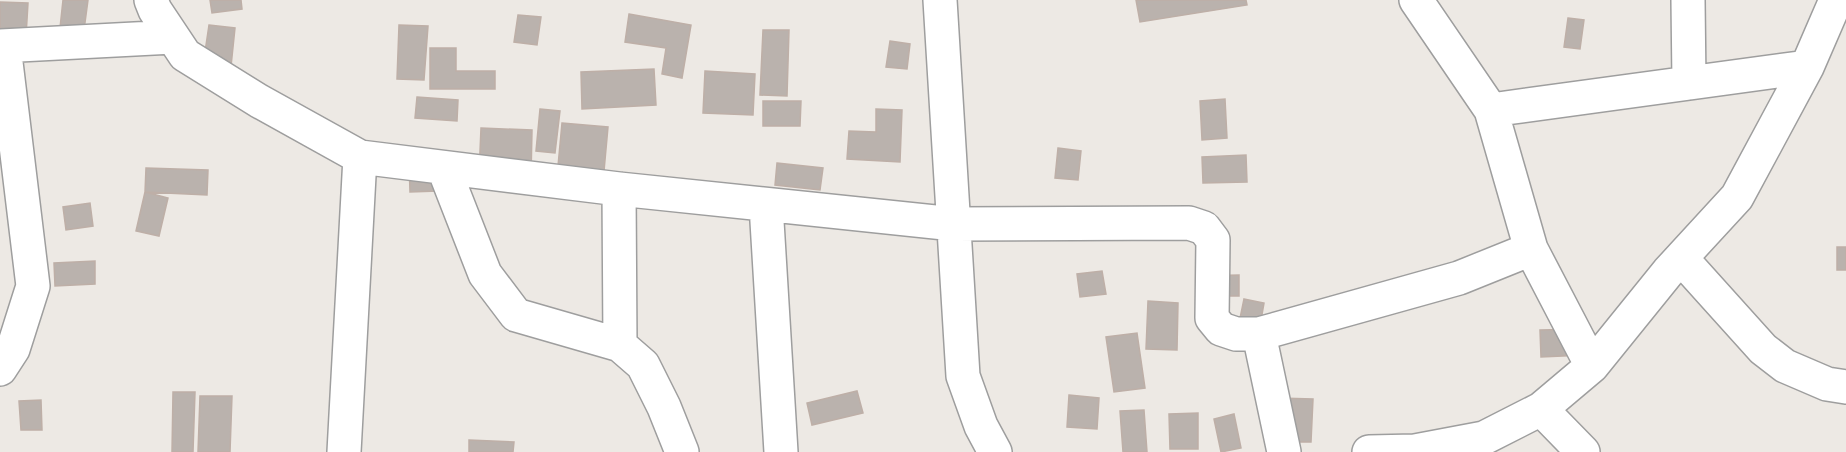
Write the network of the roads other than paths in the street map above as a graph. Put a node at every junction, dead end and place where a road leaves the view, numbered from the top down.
1 (151, 0) edge
2 (940, 0) edge
3 (1416, 0) edge
4 (1689, 0) edge
5 (1836, 0) edge
6 (173, 37) junction
7 (2, 46) edge
8 (1807, 67) junction
9 (1689, 83) junction
10 (1491, 110) junction
11 (360, 157) junction
12 (444, 169) junction
13 (620, 189) junction
14 (766, 205) junction
15 (954, 224) junction
16 (1531, 249) junction
17 (1681, 258) junction
18 (1259, 334) junction
19 (620, 345) junction
20 (1592, 366) junction
21 (0, 369) edge
22 (1846, 387) edge
23 (1541, 409) junction
24 (344, 452) edge
25 (682, 452) edge
26 (781, 452) edge
27 (995, 452) edge
28 (1284, 452) edge
29 (1369, 452) edge
30 (1584, 452) edge

1 - 6 street
2 - 15 street
3 - 10 street
4 - 9 street
5 - 8 street
6 - 7 street
6 - 11 street
7 - 21 street
8 - 9 street
8 - 17 street
9 - 10 street
10 - 16 street
11 - 12 street
11 - 24 street
12 - 13 street
12 - 19 street
13 - 14 street
13 - 19 street
14 - 15 street
14 - 26 street
15 - 18 street
15 - 27 street
16 - 18 street
16 - 20 street
17 - 20 street
17 - 22 street
18 - 28 street
19 - 25 street
20 - 23 street
23 - 29 street
23 - 30 street

